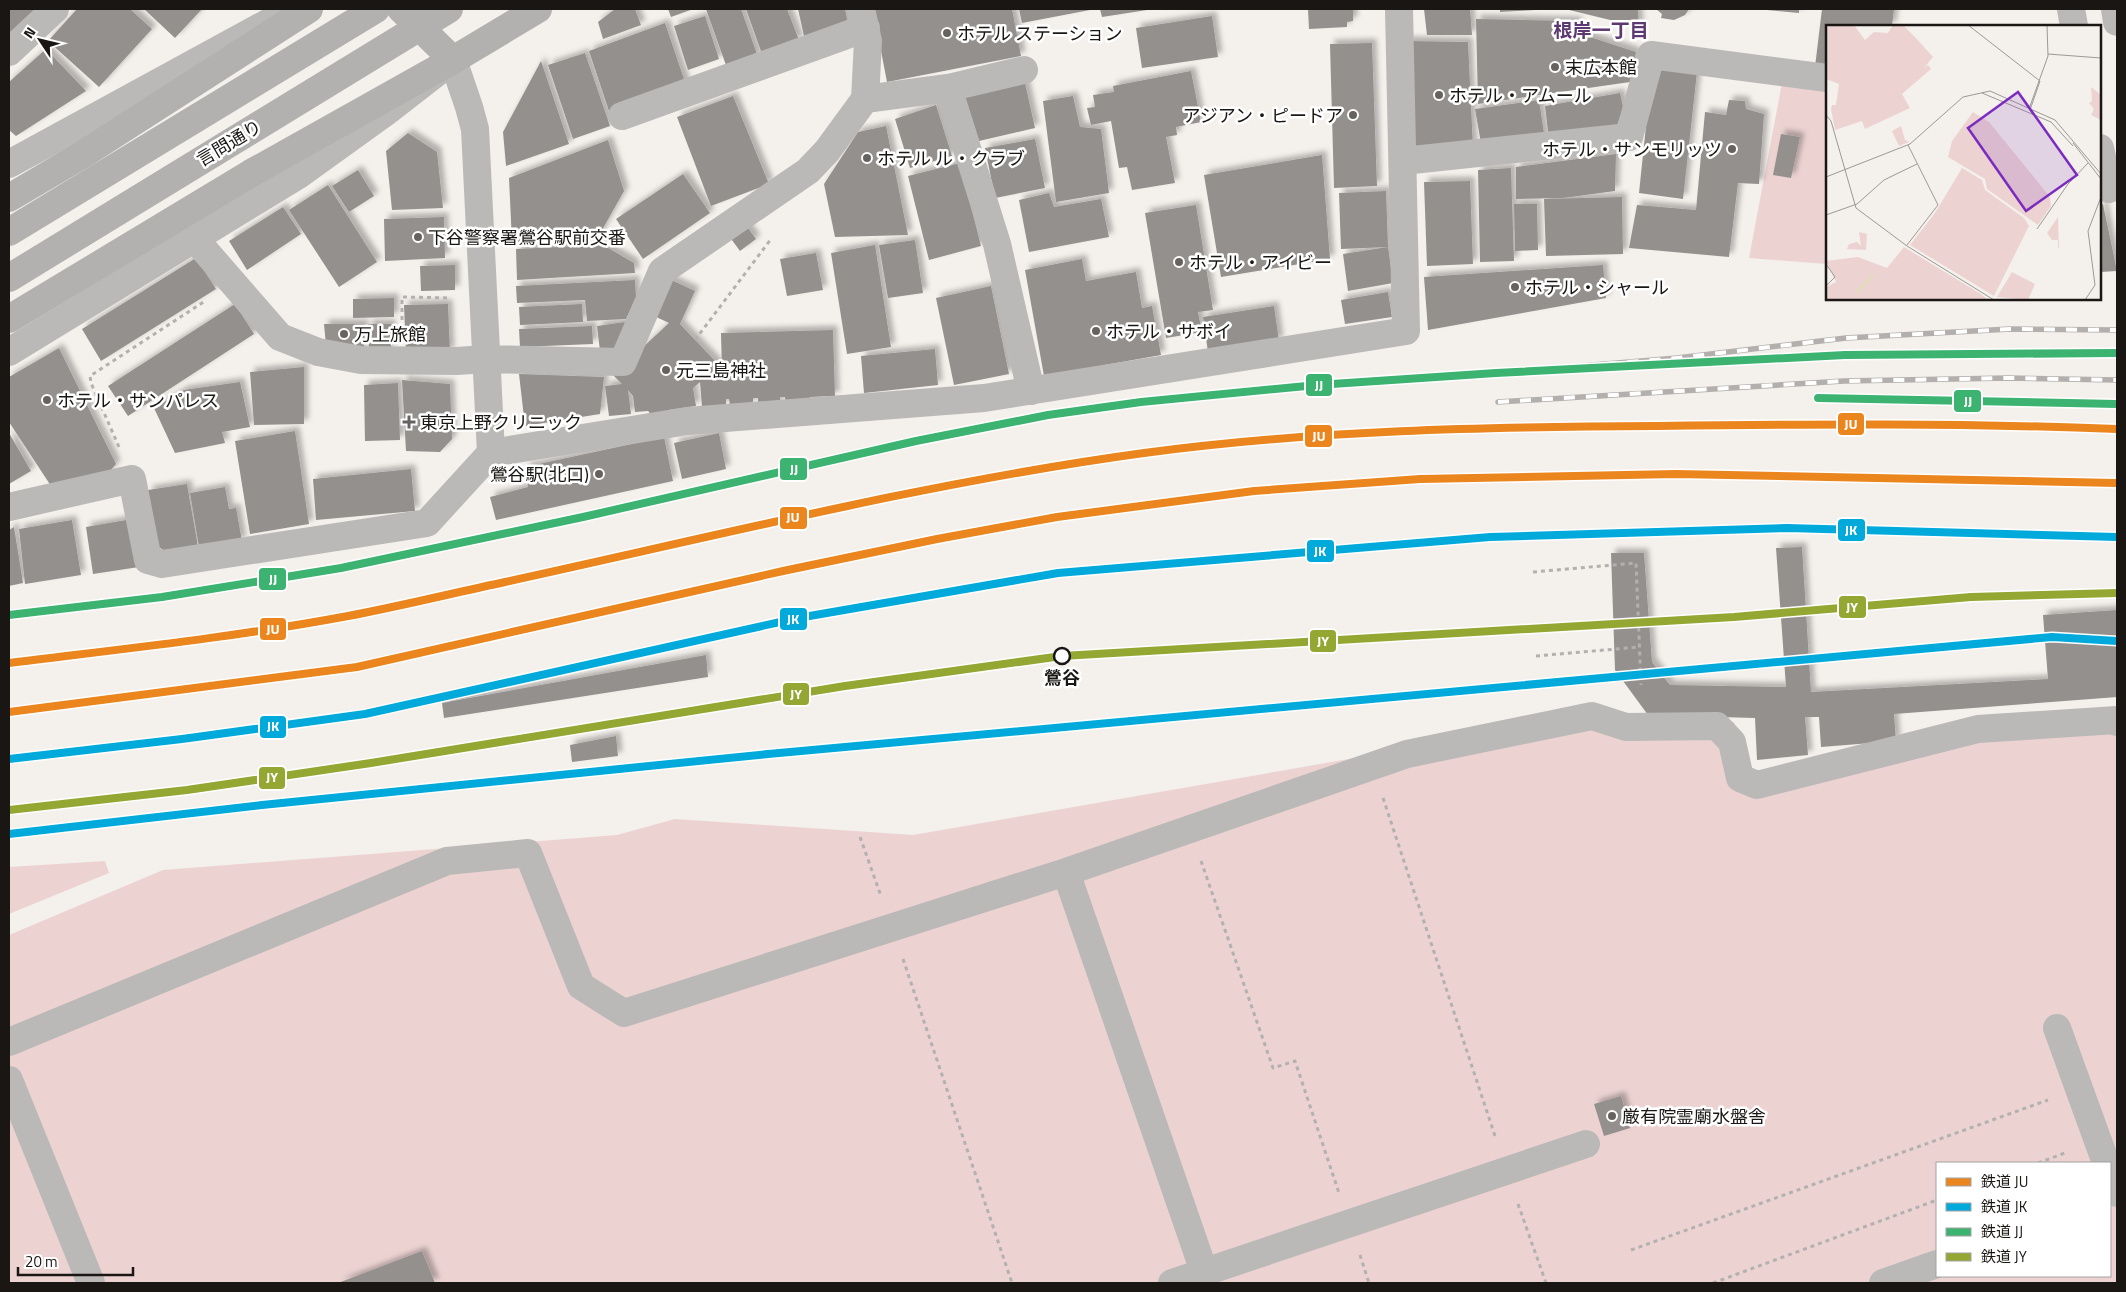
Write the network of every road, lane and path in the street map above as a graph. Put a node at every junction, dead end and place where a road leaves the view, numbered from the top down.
1 (55, 9) edge
2 (293, 9) edge
3 (309, 9) edge
4 (376, 9) edge
5 (401, 9) edge
6 (434, 9) edge
7 (449, 9) edge
8 (538, 9) edge
9 (1398, 9) edge
10 (2071, 9) edge
11 (2115, 9) edge
12 (863, 18) edge
13 (2117, 22) edge
14 (2074, 25) edge
15 (9, 52) edge
16 (453, 60) junction
17 (1024, 70) dead end
18 (1826, 78) edge
19 (948, 88) junction
20 (865, 98) junction
21 (622, 116) dead end
22 (2101, 153) edge
23 (12, 156) edge
24 (1403, 161) junction
25 (2109, 190) edge
26 (9, 198) edge
27 (9, 232) edge
28 (776, 234) dead end
29 (194, 238) junction
30 (9, 278) edge
31 (233, 283) junction
32 (483, 298) junction
33 (9, 319) edge
34 (695, 340) dead end
35 (9, 352) edge
36 (486, 359) junction
37 (403, 361) junction
38 (1032, 391) junction
39 (490, 452) junction
40 (132, 479) junction
41 (9, 507) edge
42 (1533, 572) dead end
43 (1639, 647) junction
44 (1536, 656) dead end
45 (1640, 685) dead end
46 (2117, 722) edge
47 (1372, 766) junction
48 (1190, 829) junction
49 (860, 837) dead end
50 (1066, 872) junction
51 (893, 928) junction
52 (2057, 1028) dead end
53 (9, 1042) edge
54 (9, 1080) edge
55 (2080, 1089) junction
56 (1586, 1144) dead end
57 (2106, 1162) edge
58 (1506, 1170) junction
59 (2111, 1175) edge
60 (2117, 1193) edge
61 (1936, 1200) edge
62 (1349, 1223) junction
63 (1632, 1250) dead end
64 (1936, 1264) edge
65 (1206, 1278) edge
66 (91, 1283) edge
67 (1012, 1283) edge
68 (1172, 1283) edge
69 (1369, 1283) edge
70 (1546, 1283) edge
71 (1713, 1283) edge
72 (1884, 1283) edge

1 - 15 street
2 - 23 street
3 - 26 main road
4 - 27 main road, bridge
5 - 16 main road
6 - 16 main road
7 - 30 main road, 言問通り, bridge
8 - 16 main road
9 - 24 street
10 - 14 street
11 - 13 street
12 - 20 street
12 - 21 street
16 - 29 street
16 - 32 street
16 - 33 main road, bridge
17 - 19 street
18 - 24 street
19 - 20 street
19 - 38 street
20 - 36 street
22 - 25 street
24 - 38 street
28 - 34 path
29 - 31 street
29 - 35 street
31 - 37 street
31 - 40 path
32 - 36 street
32 - 37 path
36 - 37 street
36 - 39 street
38 - 39 street
39 - 40 street
40 - 41 street
42 - 43 path
43 - 44 path
43 - 45 path
46 - 47 street
47 - 48 street
47 - 58 path
48 - 50 street
48 - 62 path
49 - 51 path
50 - 51 street
50 - 65 street
51 - 53 street
51 - 67 path
52 - 55 street
54 - 66 street
55 - 57 street
55 - 63 path
56 - 58 street
58 - 62 street
58 - 70 path
59 - 60 street
61 - 71 path
62 - 65 street
62 - 69 path
64 - 72 street
65 - 68 street

